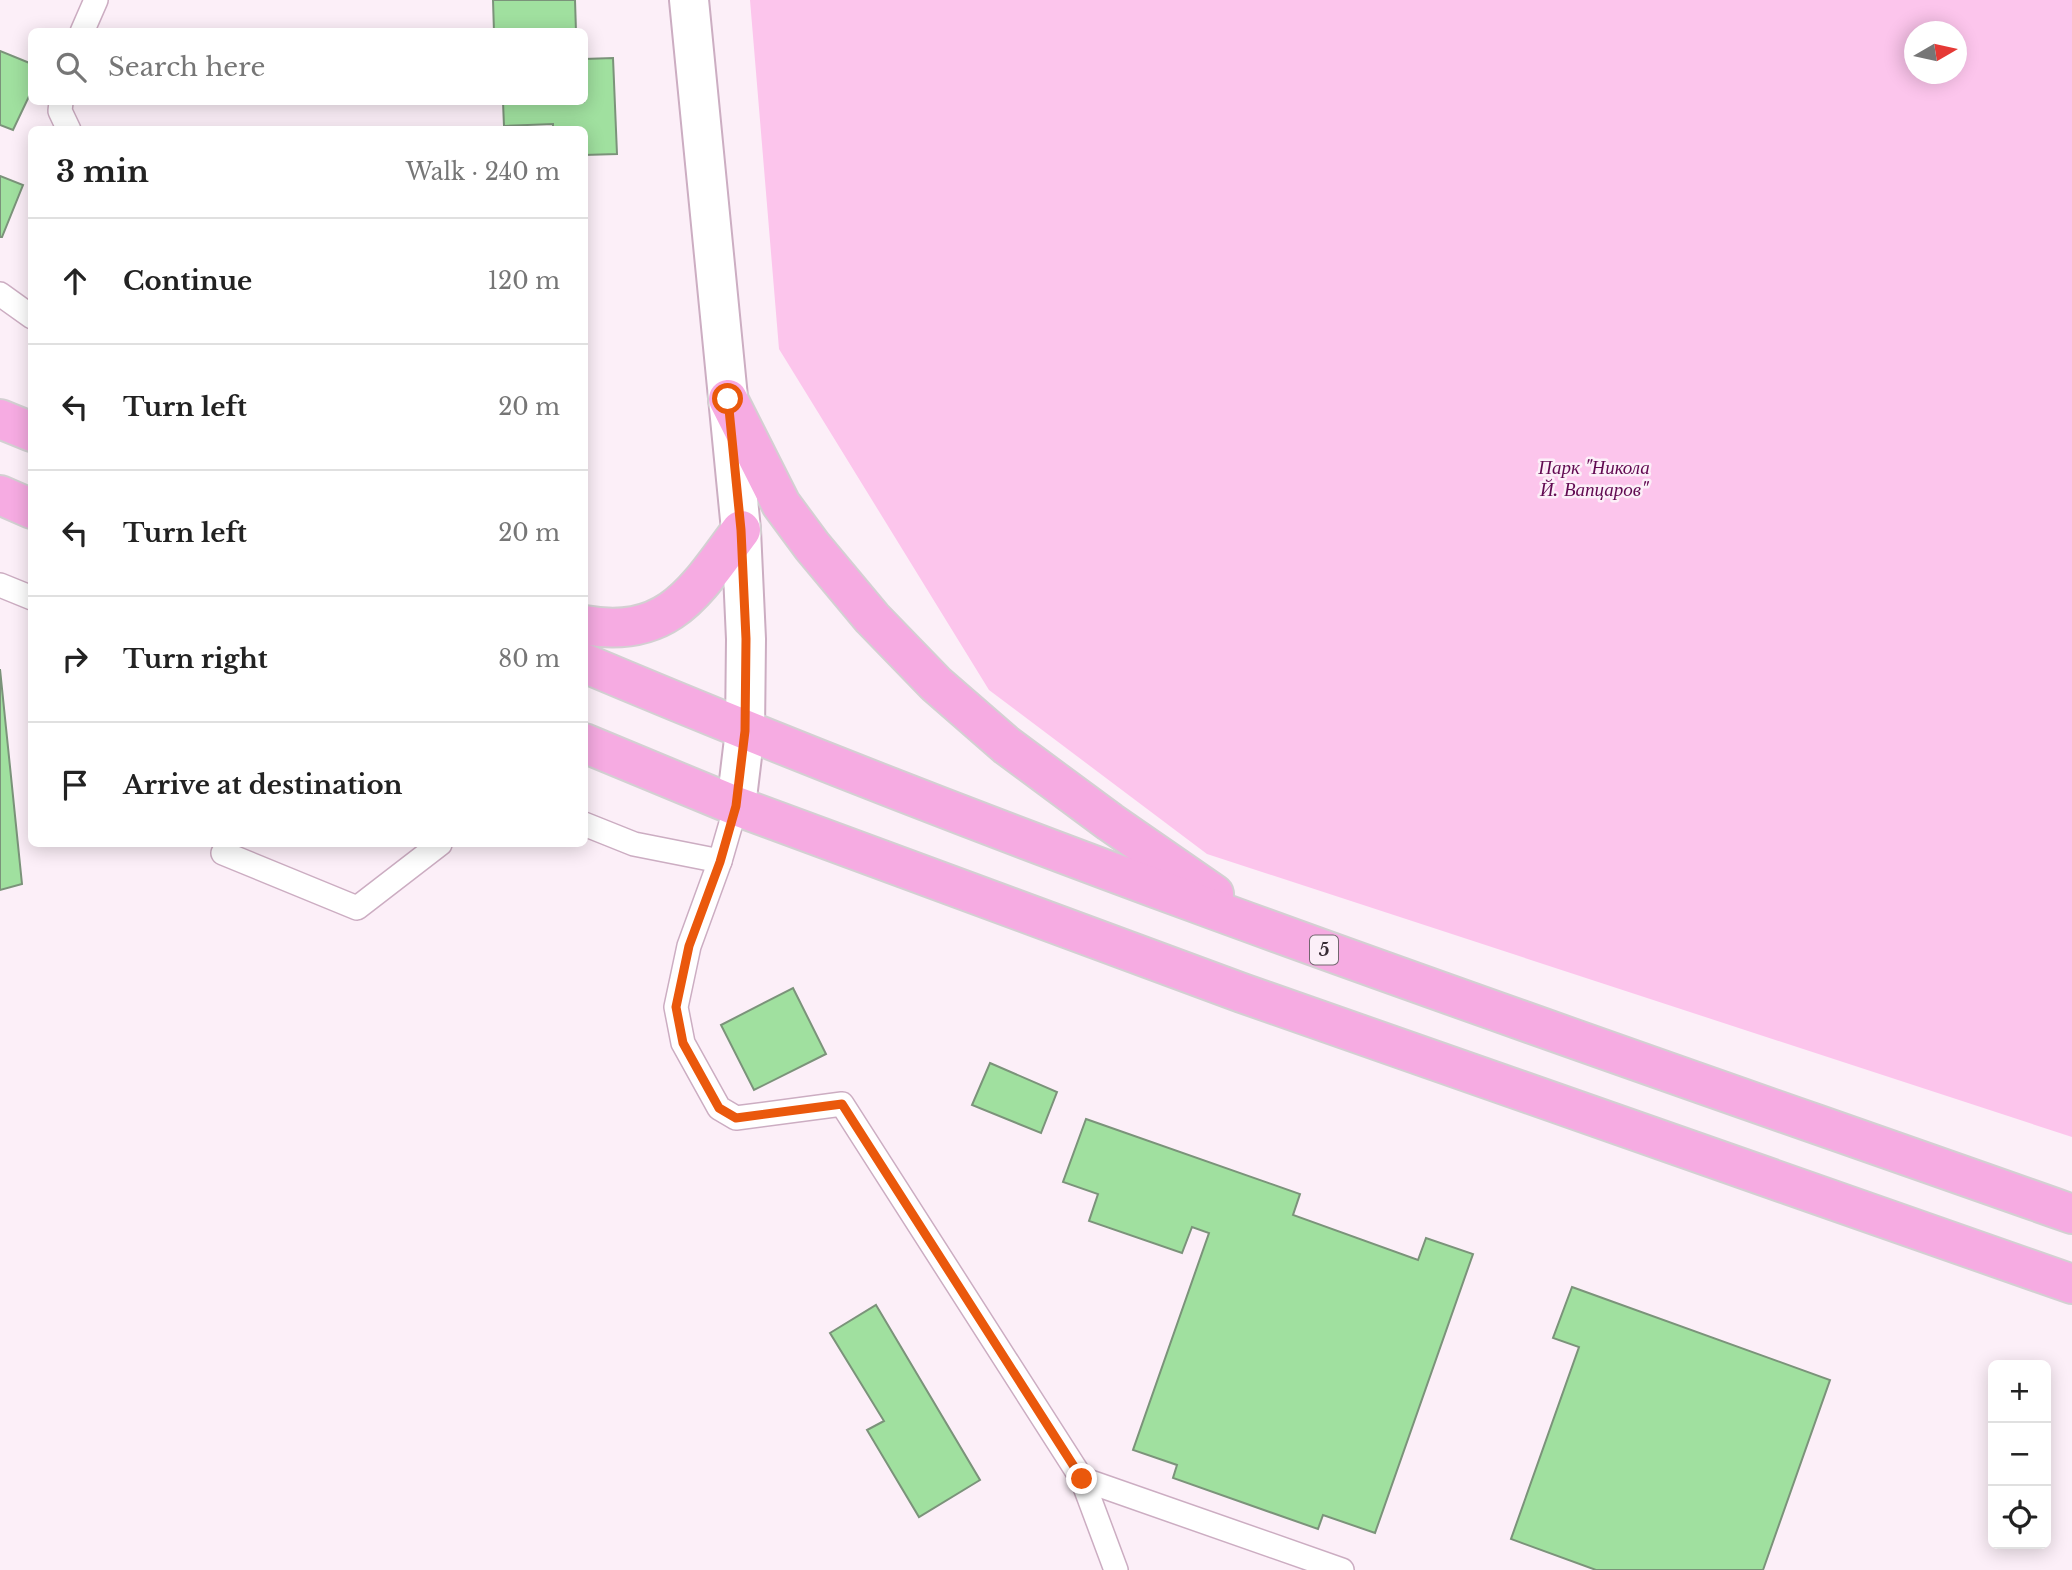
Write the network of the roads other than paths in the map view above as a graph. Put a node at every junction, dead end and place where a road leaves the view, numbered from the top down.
1 (96, 0) edge
2 (689, 0) edge
3 (84, 28) edge
4 (61, 105) edge
5 (67, 126) edge
6 (0, 294) edge
7 (28, 314) edge
8 (728, 399) junction
9 (0, 419) edge
10 (28, 430) edge
11 (0, 495) edge
12 (28, 507) edge
13 (741, 530) junction
14 (0, 584) edge
15 (28, 596) edge
16 (588, 625) edge
17 (588, 665) edge
18 (745, 731) junction
19 (588, 745) edge
20 (736, 806) junction
21 (588, 826) edge
22 (436, 847) edge
23 (223, 853) dead end
24 (720, 862) junction
25 (1265, 930) junction
26 (2072, 1214) edge
27 (2072, 1284) edge
28 (1082, 1479) junction
29 (1116, 1570) edge
30 (1342, 1570) edge

1 - 3 lane
2 - 8 street
4 - 5 lane
6 - 7 lane
8 - 13 street
8 - 25 highway
9 - 10 highway
11 - 12 highway
13 - 16 highway
13 - 18 street
14 - 15 lane
17 - 18 highway, 5
18 - 20 street
18 - 25 highway, 5
19 - 20 highway
20 - 24 lane
20 - 27 highway
21 - 24 lane
22 - 23 lane
24 - 28 lane
25 - 26 highway, 5
28 - 29 lane
28 - 30 lane

